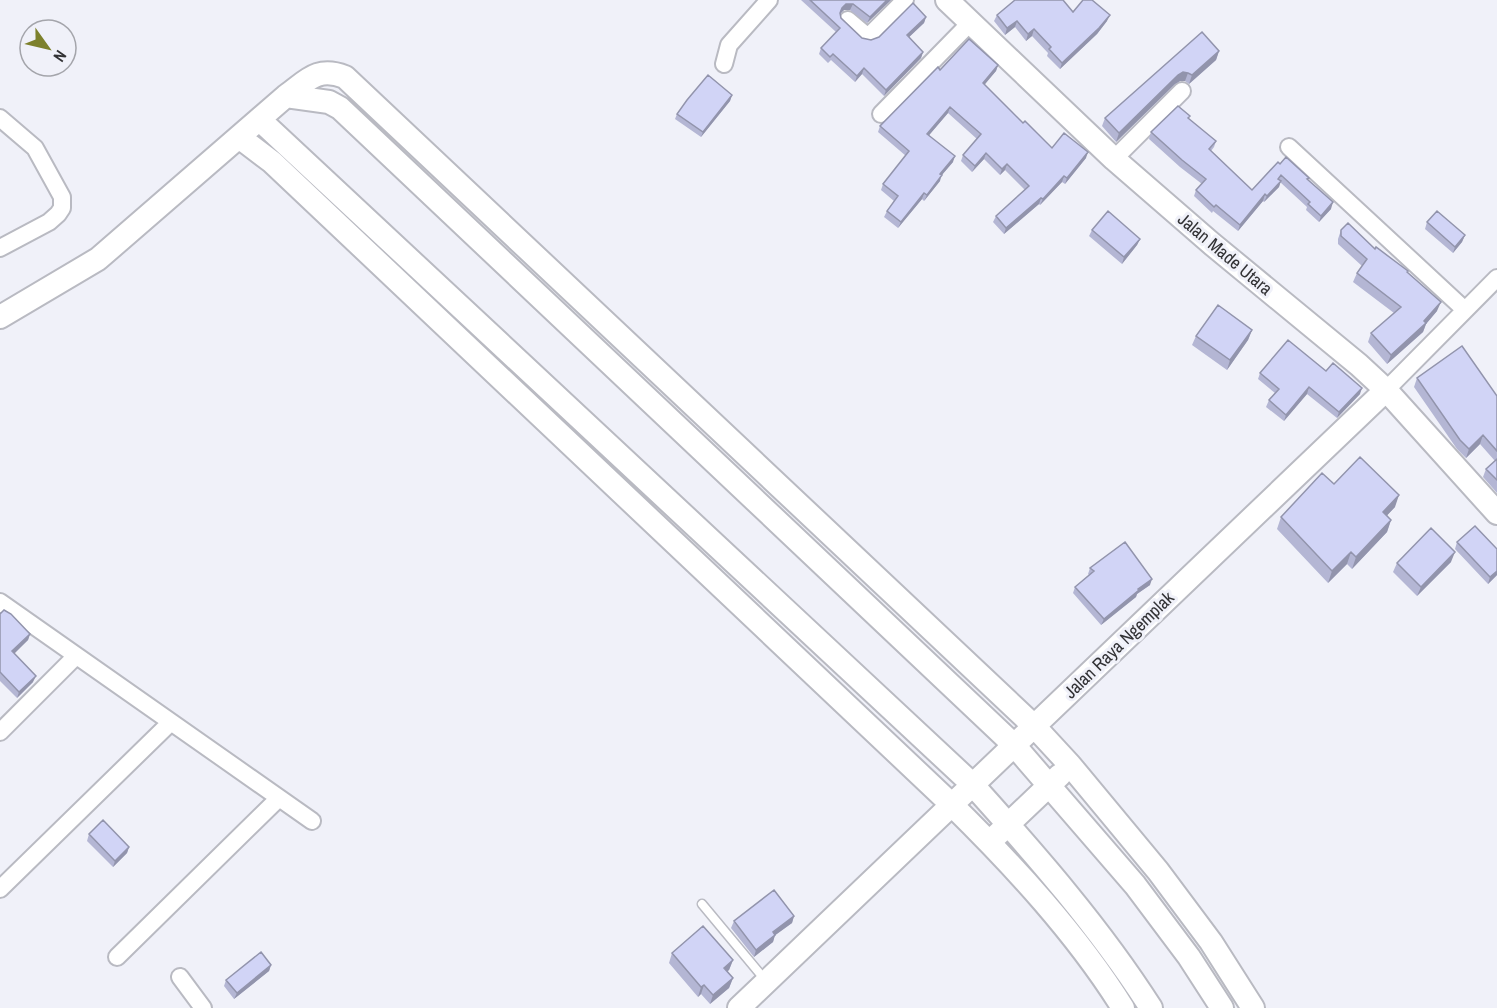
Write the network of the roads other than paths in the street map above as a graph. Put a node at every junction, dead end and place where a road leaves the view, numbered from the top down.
1 (769, 0) edge
2 (905, 0) edge
3 (947, 0) edge
4 (848, 20) dead end
5 (971, 22) junction
6 (724, 64) dead end
7 (1182, 91) dead end
8 (286, 96) junction
9 (881, 114) dead end
10 (0, 118) edge
11 (260, 120) junction
12 (239, 137) junction
13 (1289, 147) dead end
14 (1114, 159) junction
15 (0, 248) edge
16 (1497, 278) edge
17 (1465, 310) junction
18 (0, 317) edge
19 (1386, 390) junction
20 (1497, 513) edge
21 (0, 602) edge
22 (76, 656) junction
23 (171, 722) junction
24 (1034, 726) junction
25 (0, 732) edge
26 (1014, 745) junction
27 (1070, 765) junction
28 (972, 784) junction
29 (1049, 785) junction
30 (279, 798) junction
31 (951, 804) junction
32 (312, 821) dead end
33 (1008, 824) junction
34 (990, 842) junction
35 (0, 890) edge
36 (702, 904) dead end
37 (117, 957) dead end
38 (180, 977) dead end
39 (767, 981) junction
40 (203, 1008) edge
41 (739, 1008) edge
42 (1124, 1008) edge
43 (1151, 1008) edge
44 (1222, 1008) edge
45 (1253, 1008) edge

1 - 6 street
2 - 4 street
3 - 5 main road, Jalan Made Utara
5 - 9 street
5 - 14 main road, Jalan Made Utara
7 - 14 street
8 - 11 main road
8 - 24 main road
8 - 26 main road
10 - 15 street
11 - 12 main road
11 - 28 main road
12 - 18 main road
12 - 31 main road
13 - 17 street
14 - 19 main road, Jalan Made Utara
16 - 17 street, Jalan Raya Ngemplak
17 - 19 street, Jalan Raya Ngemplak
19 - 20 main road, Jalan Made Utara
19 - 24 main road, Jalan Raya Ngemplak
21 - 22 street
22 - 23 street
22 - 25 street
23 - 30 street
23 - 35 street
24 - 26 main road, Jalan Raya Ngemplak
24 - 27 main road
26 - 28 main road, Jalan Raya Ngemplak
26 - 29 main road
27 - 29 main road
27 - 45 main road
28 - 31 main road, Jalan Raya Ngemplak
28 - 33 main road
29 - 33 main road
29 - 44 main road
30 - 32 street
30 - 37 street
31 - 34 main road
31 - 39 main road, Jalan Raya Ngemplak
33 - 34 main road
33 - 43 main road
34 - 42 main road
36 - 39 lane
38 - 40 street
39 - 41 main road, Jalan Raya Ngemplak

